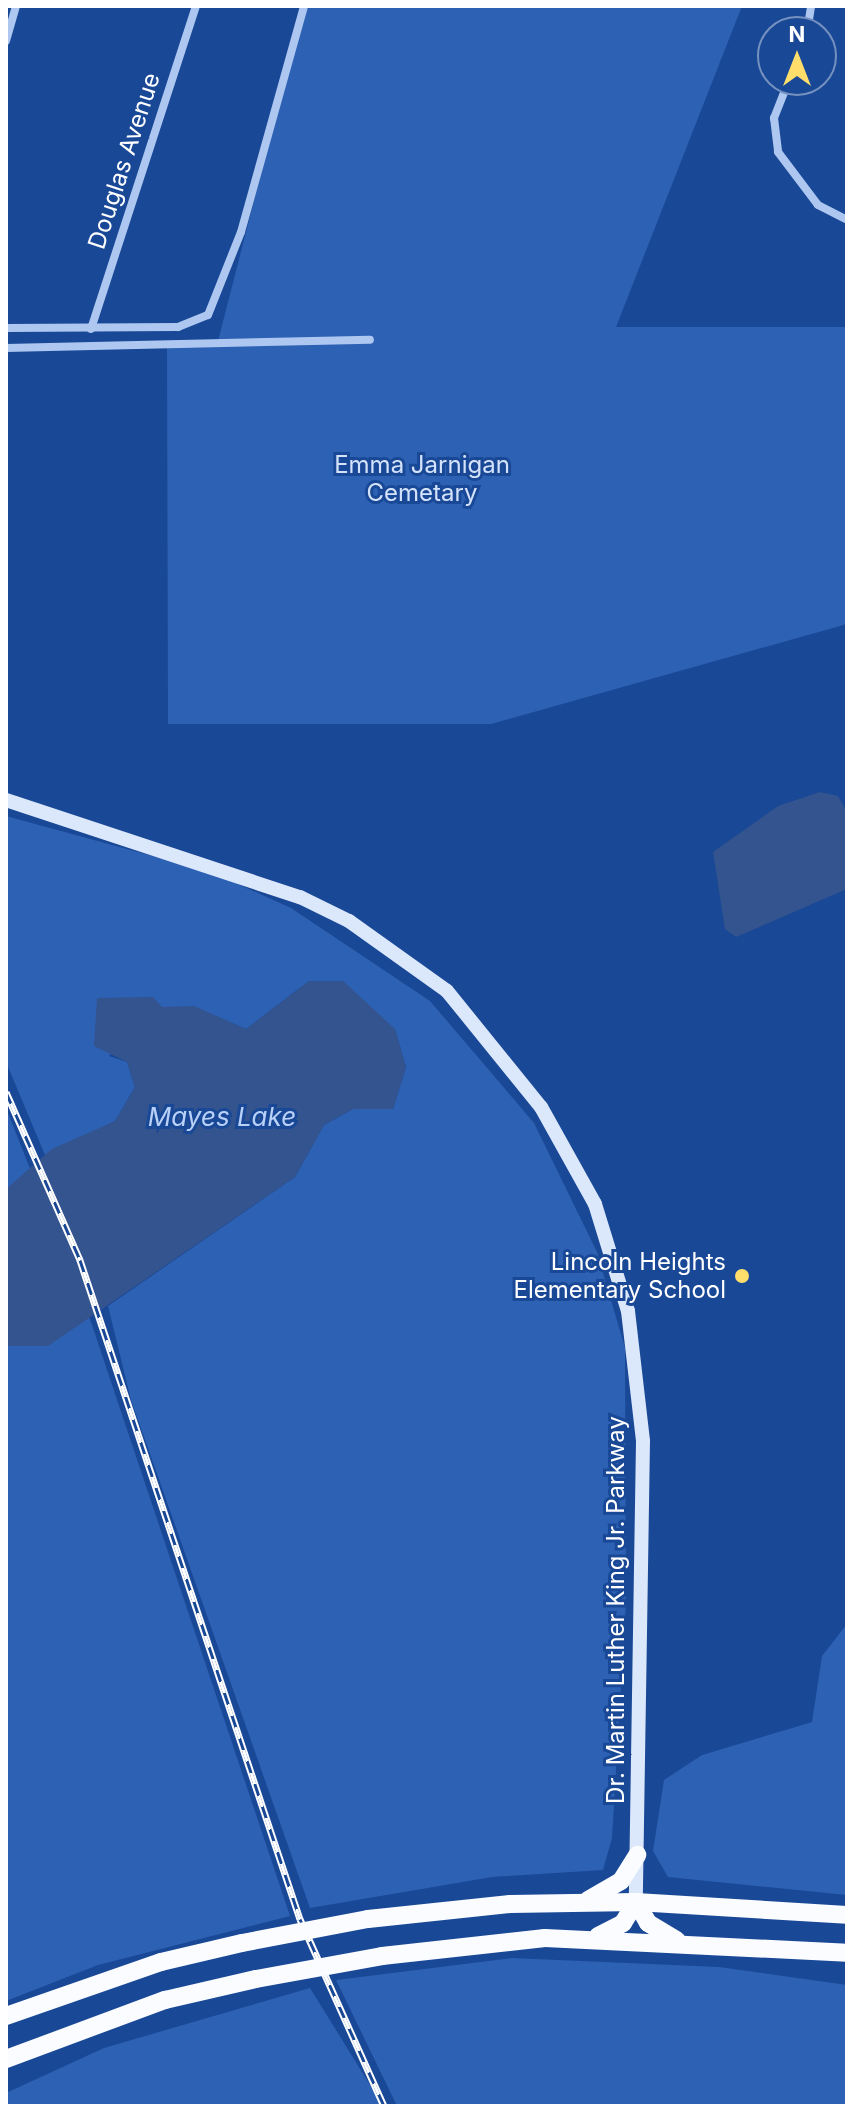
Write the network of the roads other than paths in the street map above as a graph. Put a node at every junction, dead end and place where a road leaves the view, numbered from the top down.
1 (16, 6) edge
2 (196, 6) edge
3 (304, 6) edge
4 (6, 41) edge
5 (783, 96) edge
6 (847, 220) edge
7 (6, 328) edge
8 (91, 329) junction
9 (370, 340) dead end
10 (6, 348) edge
11 (6, 800) edge
12 (637, 1855) junction
13 (636, 1902) junction
14 (583, 1903) junction
15 (847, 1915) edge
16 (592, 1939) junction
17 (680, 1942) junction
18 (847, 1953) edge
19 (6, 2016) edge
20 (6, 2059) edge

1 - 4 street
2 - 8 street, Douglas Avenue
3 - 8 street
5 - 6 street
7 - 8 street
9 - 10 street
11 - 12 main road, Dr. Martin Luther King Jr. Parkway
12 - 13 main road, Dr. Martin Luther King Jr. Parkway
12 - 14 highway
13 - 14 highway
13 - 15 highway
13 - 16 highway
13 - 17 highway
14 - 19 highway, bridge
16 - 17 highway
16 - 20 highway, bridge
17 - 18 highway

